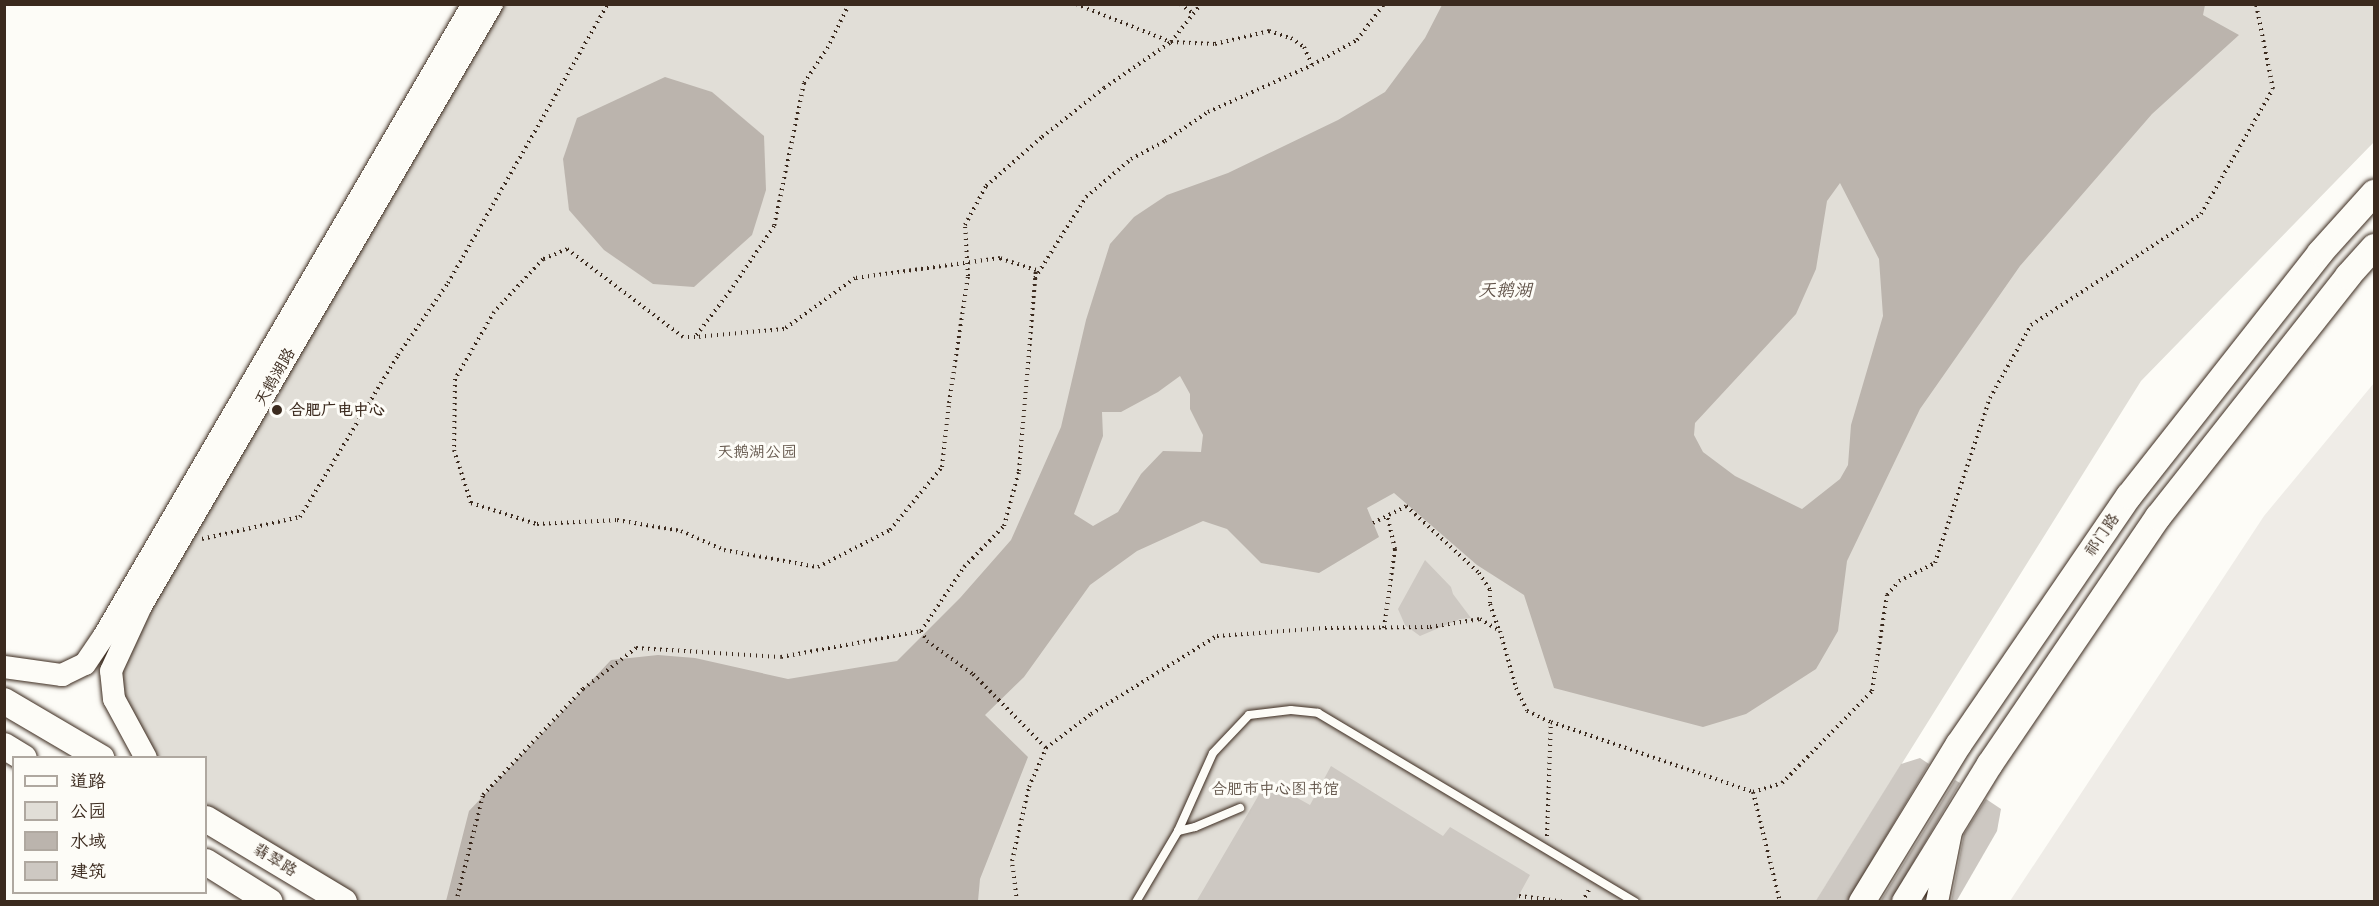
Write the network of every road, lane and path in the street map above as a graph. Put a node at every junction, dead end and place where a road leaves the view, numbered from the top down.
1 (473, 4) edge
2 (492, 4) edge
3 (608, 4) edge
4 (849, 4) edge
5 (1076, 4) edge
6 (1180, 4) edge
7 (1201, 4) edge
8 (1384, 4) edge
9 (2256, 4) edge
10 (1194, 14) junction
11 (1171, 42) junction
12 (1312, 65) junction
13 (2374, 193) edge
14 (2374, 247) edge
15 (967, 261) junction
16 (1035, 280) junction
17 (695, 337) junction
18 (1387, 515) junction
19 (1373, 523) dead end
20 (177, 545) junction
21 (1383, 628) junction
22 (921, 631) junction
23 (1500, 631) junction
24 (4, 667) edge
25 (4, 701) edge
26 (1551, 723) junction
27 (4, 746) edge
28 (1046, 748) junction
29 (21, 756) edge
30 (97, 756) edge
31 (145, 756) edge
32 (1753, 792) junction
33 (1240, 808) dead end
34 (207, 820) edge
35 (1953, 823) junction
36 (1178, 831) junction
37 (1547, 849) junction
38 (207, 863) edge
39 (1519, 896) dead end
40 (1017, 901) edge
41 (270, 902) edge
42 (344, 902) edge
43 (456, 902) edge
44 (1136, 902) edge
45 (1567, 902) edge
46 (1635, 902) edge
47 (1780, 902) edge
48 (1862, 902) edge
49 (1905, 902) edge
50 (1937, 902) edge

1 - 24 street, 天鹅湖路
2 - 20 street, 天鹅湖路
3 - 20 path
4 - 17 path
5 - 11 path
6 - 10 path
7 - 10 path
8 - 12 path
9 - 32 path
10 - 11 path
11 - 12 path
11 - 15 path
12 - 16 path
13 - 48 main road, 祁门路
14 - 35 main road
15 - 16 path
15 - 17 path
15 - 17 path
16 - 22 path
18 - 19 path
18 - 21 path
18 - 23 path
20 - 31 street, 天鹅湖路
21 - 23 path
21 - 28 path
22 - 28 path
22 - 43 path
23 - 26 path
25 - 30 main road
26 - 32 path
26 - 37 path
27 - 29 main road
28 - 40 path
32 - 47 path
33 - 36 lane
34 - 42 main road, 翡翠路
35 - 49 main road
35 - 50 street
36 - 37 lane
36 - 44 lane
37 - 46 lane
38 - 41 main road
39 - 45 path

